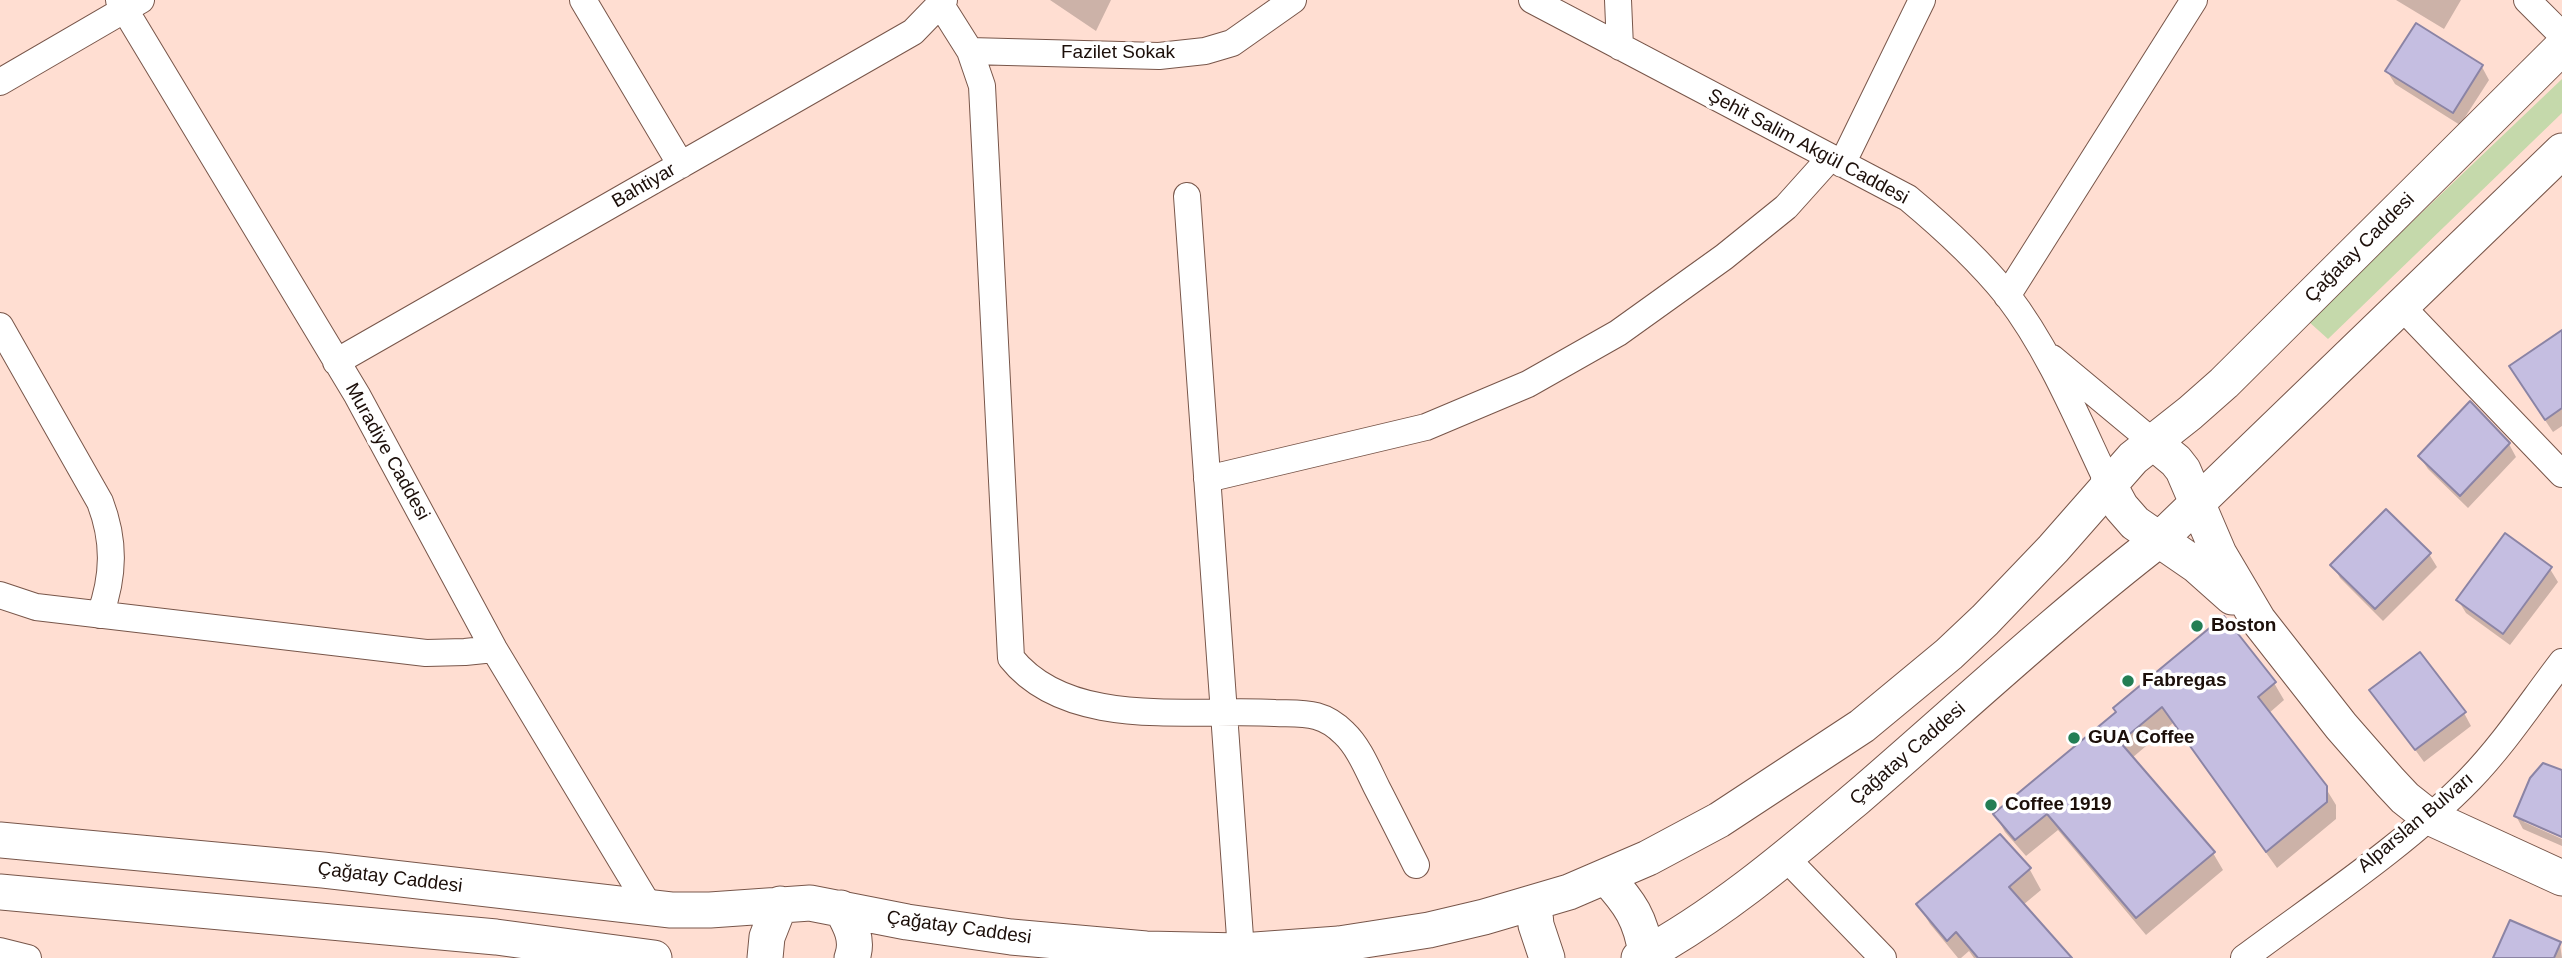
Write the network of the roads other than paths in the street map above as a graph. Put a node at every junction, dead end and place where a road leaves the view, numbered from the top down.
1 (583, 0) edge
2 (1293, 0) edge
3 (1532, 0) edge
4 (1618, 0) edge
5 (1922, 0) edge
6 (2194, 0) edge
7 (2527, 0) edge
8 (942, 2) edge
9 (128, 3) edge
10 (2562, 35) edge
11 (1620, 47) junction
12 (2562, 47) edge
13 (970, 51) junction
14 (0, 82) edge
15 (2562, 151) edge
16 (1836, 161) junction
17 (681, 165) junction
18 (1187, 197) dead end
19 (2007, 296) junction
20 (2402, 307) junction
21 (0, 326) edge
22 (2040, 347) junction
23 (336, 362) junction
24 (2153, 442) junction
25 (2562, 474) edge
26 (1207, 479) junction
27 (2108, 483) junction
28 (2197, 504) junction
29 (2160, 540) junction
30 (0, 595) edge
31 (100, 615) junction
32 (2258, 620) junction
33 (494, 649) junction
34 (2562, 662) edge
35 (1223, 712) junction
36 (2430, 817) junction
37 (0, 840) edge
38 (1786, 858) junction
39 (1416, 865) dead end
40 (1606, 877) junction
41 (2562, 878) edge
42 (0, 892) edge
43 (1534, 903) junction
44 (780, 904) junction
45 (650, 908) junction
46 (841, 908) junction
47 (0, 951) edge
48 (1241, 951) junction
49 (1642, 956) edge
50 (28, 958) edge
51 (654, 958) edge
52 (765, 958) edge
53 (852, 958) edge
54 (1547, 958) edge
55 (1883, 958) edge
56 (2244, 958) edge

1 - 17 street
2 - 13 street, Fazilet Sokak
3 - 11 street, Şehit Salim Akgül Caddesi
4 - 11 street
5 - 16 street
6 - 19 street
7 - 10 street
8 - 13 street
8 - 17 street, Bahtiyar
9 - 14 street
9 - 23 street, Muradiye Caddesi
11 - 16 street, Şehit Salim Akgül Caddesi
12 - 24 main road, Çağatay Caddesi
13 - 35 street
15 - 20 main road, Çağatay Caddesi
16 - 19 street, Şehit Salim Akgül Caddesi
16 - 26 street
17 - 23 street, Bahtiyar
18 - 26 street
19 - 22 street, Şehit Salim Akgül Caddesi
20 - 25 street
20 - 28 main road, Çağatay Caddesi
21 - 31 street
22 - 24 street, Şehit Salim Akgül Caddesi
22 - 27 street, Şehit Salim Akgül Caddesi
23 - 33 street, Muradiye Caddesi
24 - 27 main road, Çağatay Caddesi
24 - 28 main road
26 - 35 street
27 - 29 main road
27 - 40 main road, Çağatay Caddesi
28 - 29 main road, Çağatay Caddesi
28 - 32 main road
29 - 32 main road
29 - 38 main road, Çağatay Caddesi
30 - 31 street
31 - 33 street
32 - 36 main road
33 - 45 street, Muradiye Caddesi
34 - 36 street, Alparslan Bulvarı
35 - 39 street
35 - 48 street
36 - 41 main road
36 - 56 street, Alparslan Bulvarı
37 - 45 main road, Çağatay Caddesi
38 - 49 main road, Çağatay Caddesi
38 - 55 street
40 - 43 main road, Çağatay Caddesi
40 - 49 main road, Çağatay Caddesi
42 - 51 main road
43 - 48 main road, Çağatay Caddesi
43 - 54 main road
44 - 45 main road, Çağatay Caddesi
44 - 46 main road, Çağatay Caddesi
44 - 52 main road
46 - 48 main road, Çağatay Caddesi
46 - 53 main road
47 - 50 street

